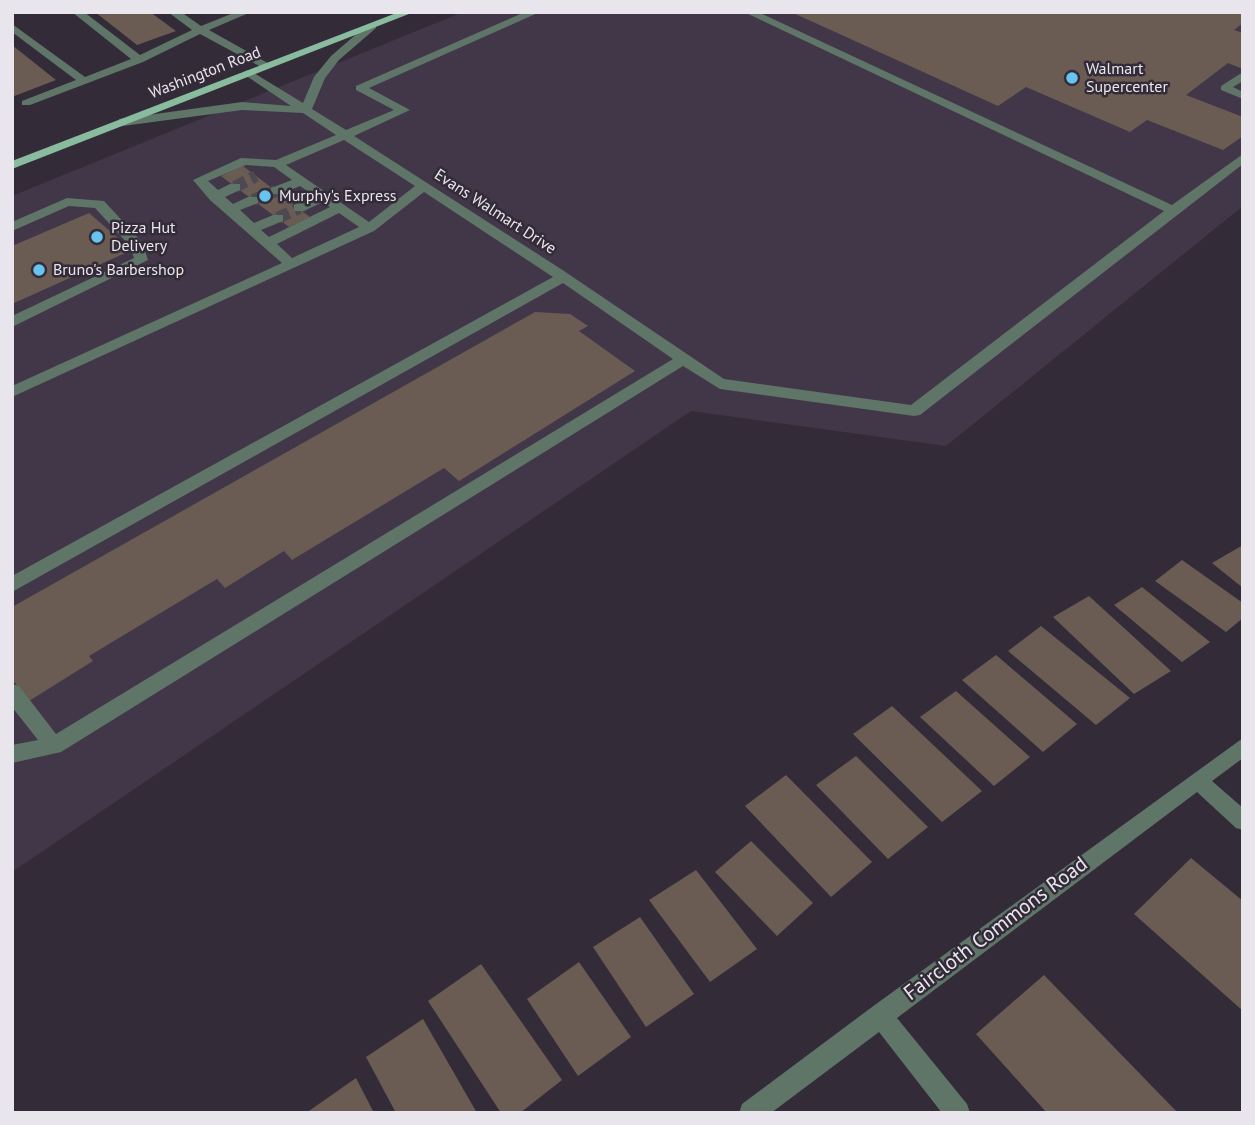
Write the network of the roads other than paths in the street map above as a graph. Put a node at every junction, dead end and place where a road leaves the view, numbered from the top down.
1 (78, 12) edge
2 (90, 12) edge
3 (173, 12) edge
4 (194, 12) edge
5 (246, 12) edge
6 (409, 12) edge
7 (535, 12) edge
8 (749, 12) edge
9 (372, 26) junction
10 (12, 27) edge
11 (200, 30) junction
12 (144, 58) junction
13 (267, 66) junction
14 (249, 73) junction
15 (1243, 75) edge
16 (84, 81) junction
17 (1243, 96) edge
18 (26, 103) dead end
19 (306, 110) junction
20 (123, 122) junction
21 (346, 136) junction
22 (1243, 158) edge
23 (277, 164) junction
24 (12, 165) edge
25 (256, 176) tunnel mouth
26 (301, 181) junction
27 (423, 186) junction
28 (235, 187) tunnel mouth
29 (276, 191) tunnel mouth
30 (215, 197) junction
31 (324, 197) junction
32 (253, 200) tunnel mouth
33 (299, 208) tunnel mouth
34 (339, 208) junction
35 (230, 210) junction
36 (1173, 210) junction
37 (278, 218) tunnel mouth
38 (12, 227) edge
39 (369, 228) junction
40 (252, 229) junction
41 (268, 243) junction
42 (291, 264) junction
43 (563, 277) junction
44 (12, 322) edge
45 (684, 359) junction
46 (12, 392) edge
47 (12, 585) edge
48 (12, 692) edge
49 (54, 746) junction
50 (1243, 746) edge
51 (12, 754) edge
52 (1198, 780) junction
53 (1243, 821) edge
54 (880, 1015) junction
55 (751, 1113) edge
56 (958, 1113) edge

1 - 12 street
2 - 12 street
3 - 11 street
4 - 11 street
5 - 11 street
6 - 9 main road, Washington Road
7 - 21 street
8 - 36 street
9 - 13 main road, Washington Road
9 - 19 street
10 - 16 street
11 - 12 street
11 - 13 street
12 - 16 street
13 - 14 main road, Washington Road
14 - 19 street, Evans Walmart Drive
14 - 20 main road, Washington Road
15 - 17 street
16 - 18 street
19 - 20 street
19 - 21 street, Evans Walmart Drive
20 - 24 main road, Washington Road
21 - 23 street
21 - 27 street, Evans Walmart Drive
22 - 36 street
23 - 25 street
23 - 26 street
23 - 30 street
26 - 29 street
26 - 31 street
27 - 39 street
27 - 43 street, Evans Walmart Drive
28 - 30 street
30 - 35 street
31 - 33 street
31 - 34 street
32 - 35 street
34 - 39 street
34 - 41 street
35 - 40 street
36 - 45 street, Evans Walmart Drive
37 - 40 street
38 - 44 street
39 - 42 street
40 - 41 street
41 - 42 street
42 - 46 street
43 - 45 street, Evans Walmart Drive
43 - 47 street
45 - 49 street
48 - 49 street
49 - 51 street
50 - 52 street, Faircloth Commons Road
52 - 53 street
52 - 54 street, Faircloth Commons Road
54 - 55 street, Faircloth Commons Road
54 - 56 street

